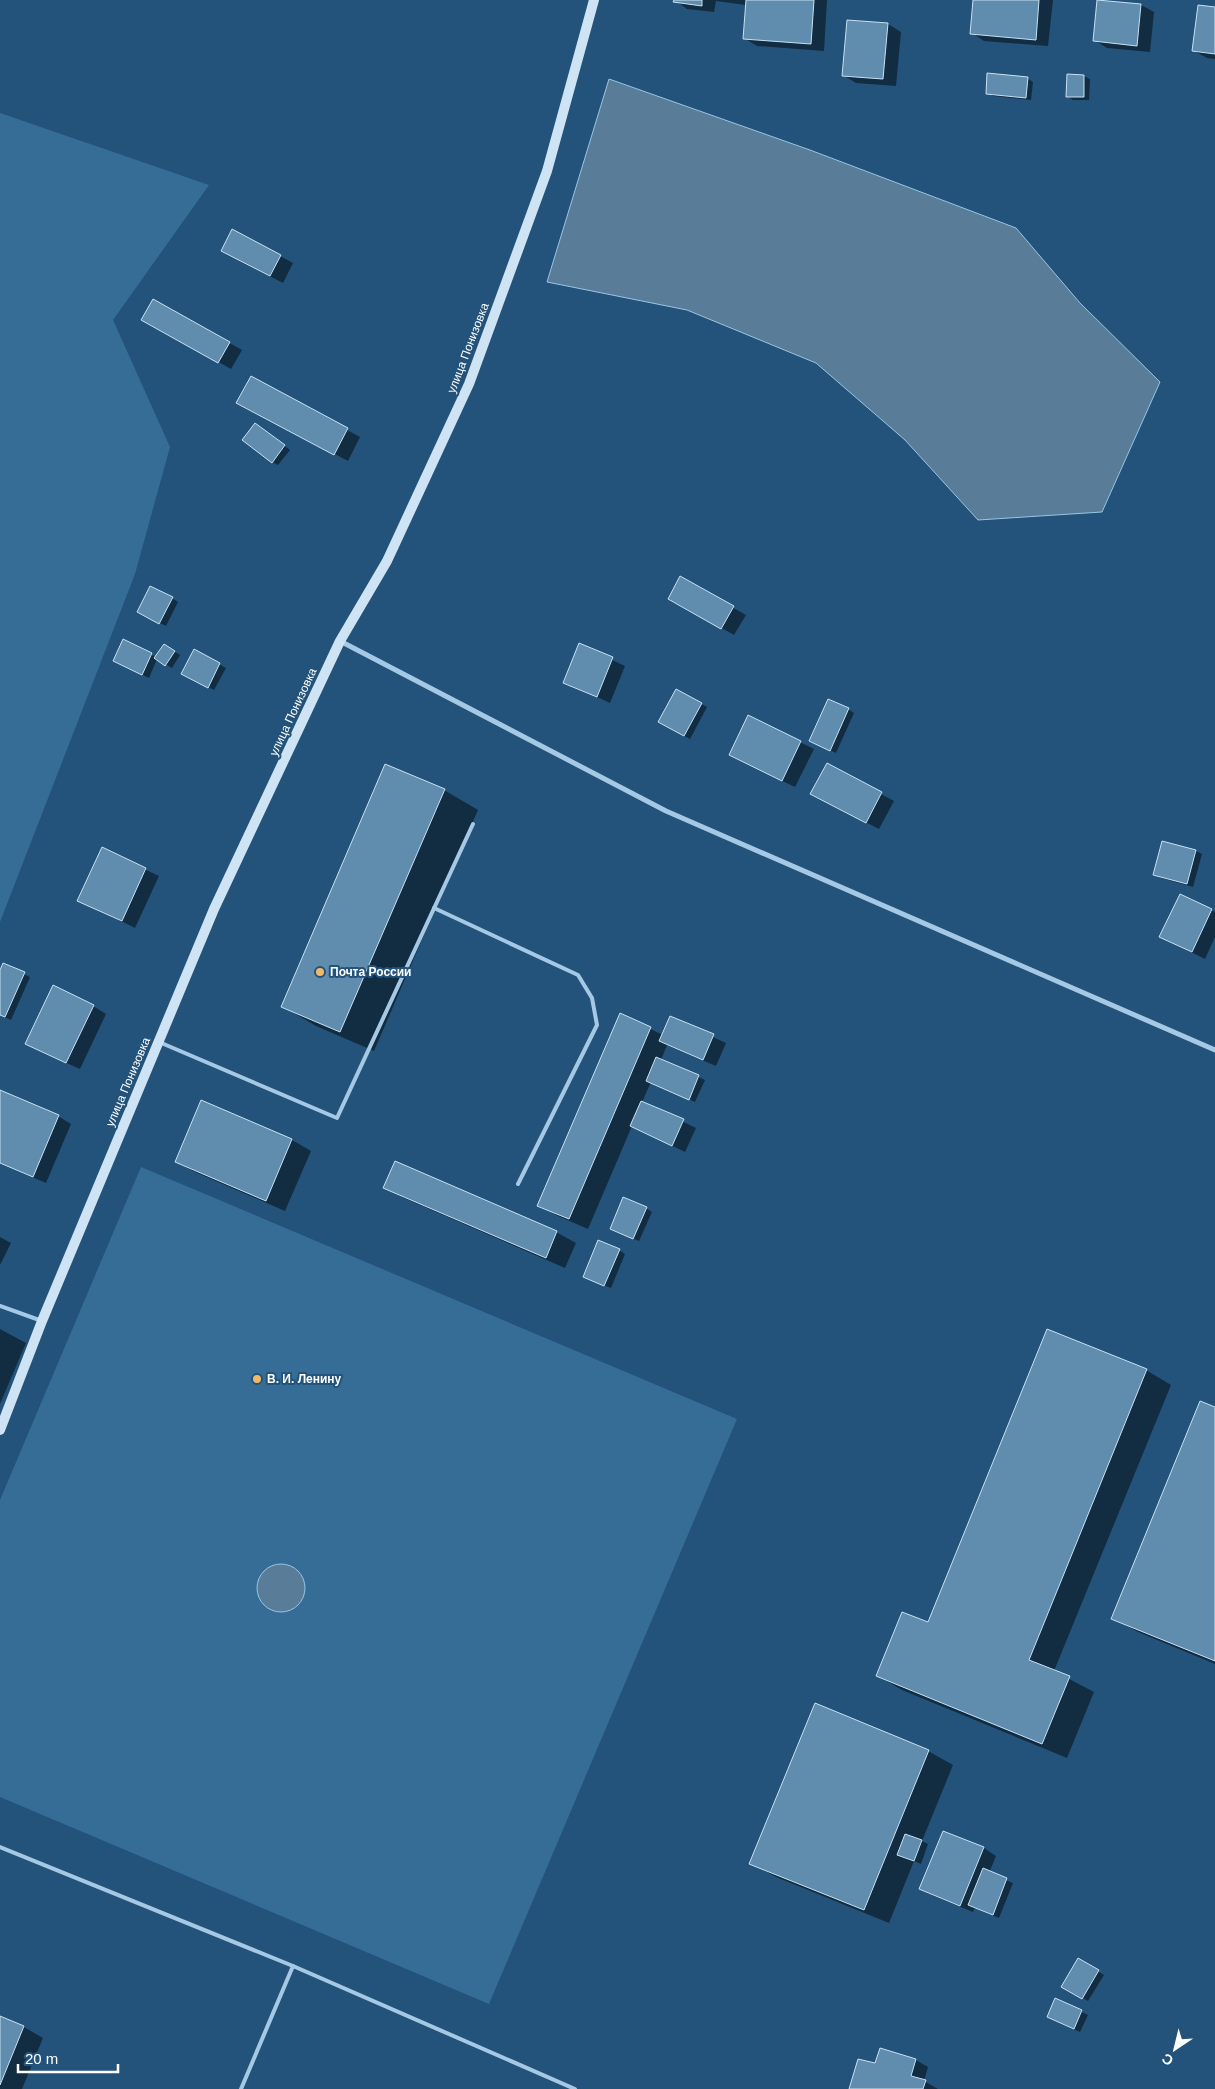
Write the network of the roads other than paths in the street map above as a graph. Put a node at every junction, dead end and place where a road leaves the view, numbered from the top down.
1 (594, 0) edge
2 (340, 641) junction
3 (472, 824) dead end
4 (434, 908) junction
5 (158, 1042) junction
6 (1215, 1050) edge
7 (518, 1184) dead end
8 (0, 1306) edge
9 (42, 1321) junction
10 (0, 1430) edge
11 (0, 1847) edge
12 (293, 1966) junction
13 (241, 2089) edge
14 (575, 2089) edge

1 - 2 main road, улица Понизовка
2 - 5 main road, улица Понизовка
2 - 6 street
3 - 4 lane
4 - 5 lane
4 - 7 lane
5 - 9 main road, улица Понизовка
8 - 9 lane
9 - 10 main road, улица Понизовка
11 - 12 lane
12 - 13 lane
12 - 14 lane

